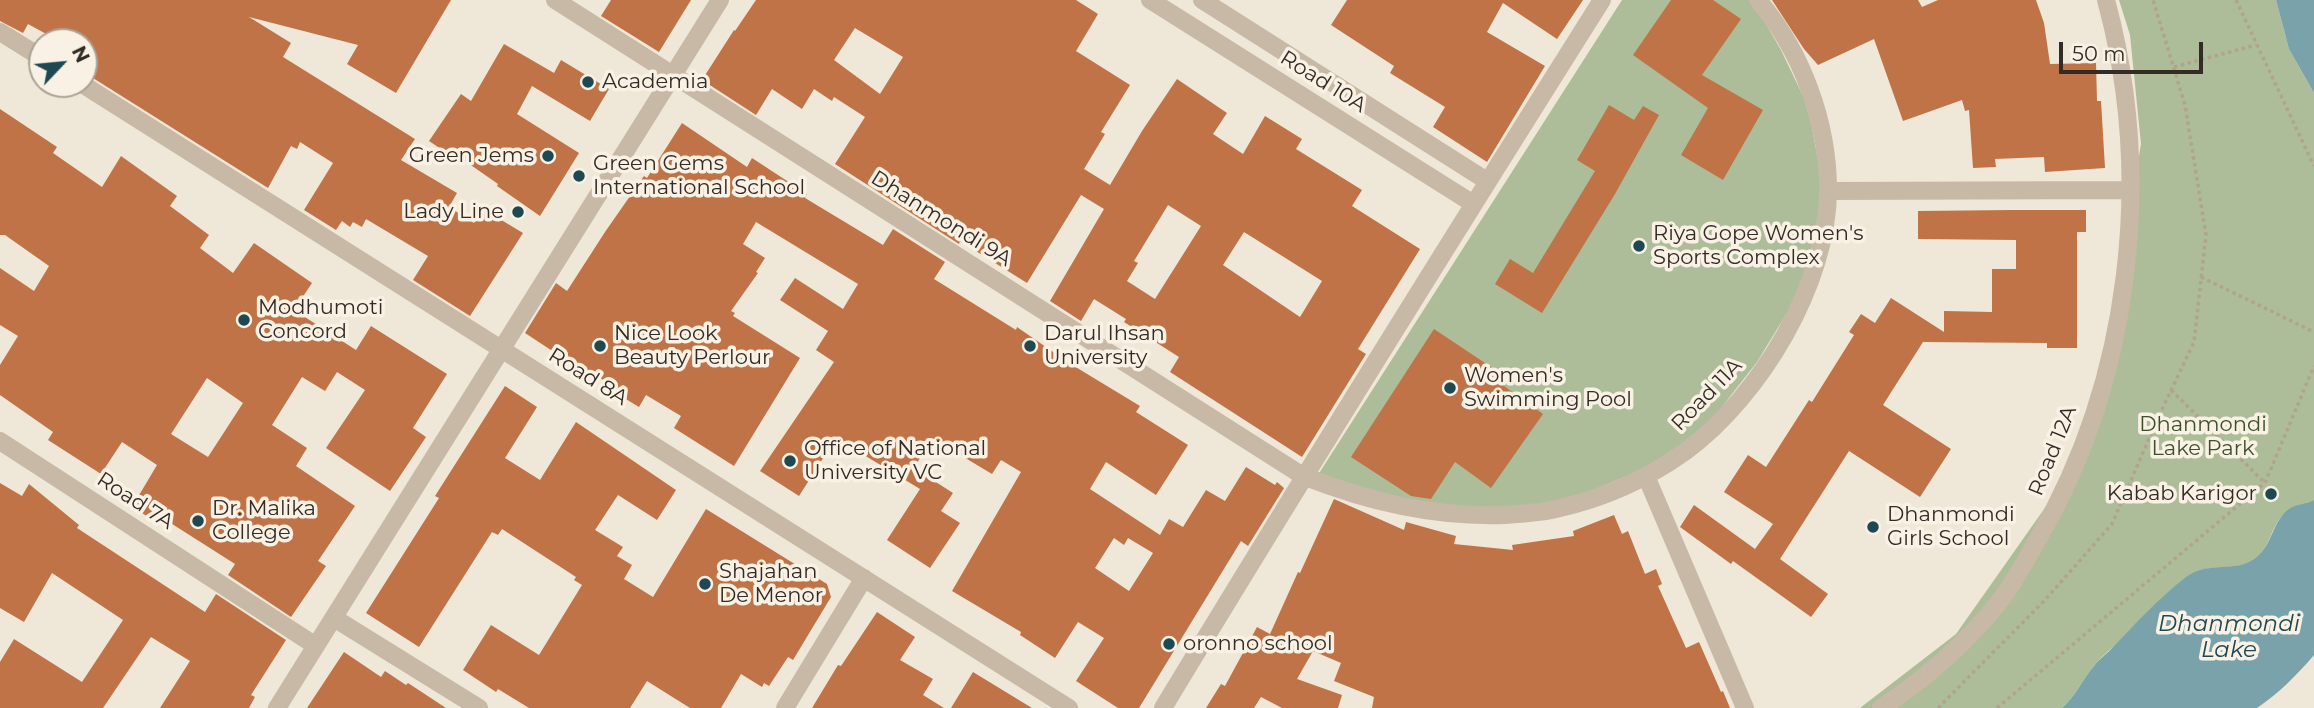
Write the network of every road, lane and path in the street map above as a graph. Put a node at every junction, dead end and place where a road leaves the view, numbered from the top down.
1 (555, 0) edge
2 (720, 0) edge
3 (1150, 0) edge
4 (1202, 0) edge
5 (1602, 0) edge
6 (1758, 0) edge
7 (2106, 0) edge
8 (2152, 0) edge
9 (2236, 0) edge
10 (0, 32) edge
11 (2257, 45) junction
12 (28, 49) edge
13 (2174, 67) junction
14 (673, 75) junction
15 (98, 94) edge
16 (2314, 166) edge
17 (1487, 181) junction
18 (2130, 190) junction
19 (1828, 191) junction
20 (1472, 203) junction
21 (2201, 276) junction
22 (2314, 332) edge
23 (502, 349) junction
24 (2314, 366) edge
25 (2171, 390) junction
26 (0, 441) edge
27 (1646, 476) junction
28 (1303, 477) junction
29 (2265, 483) junction
30 (864, 578) junction
31 (334, 618) junction
32 (316, 646) junction
33 (277, 708) edge
34 (480, 708) edge
35 (785, 708) edge
36 (1069, 708) edge
37 (1163, 708) edge
38 (1745, 708) edge
39 (1881, 708) edge
40 (1938, 708) edge
41 (1997, 708) edge

1 - 14 street, Dhanmondi 9A
2 - 14 street
3 - 20 street, Road 10A
4 - 17 street, Road 10A
5 - 17 street
6 - 19 street, Road 11A
7 - 18 street, Road 12A
8 - 13 path
9 - 11 path
10 - 12 street
11 - 13 path
11 - 16 path
13 - 21 path
14 - 23 street
14 - 28 street, Dhanmondi 9A
15 - 23 street, Road 8A
17 - 20 street
18 - 19 street
18 - 39 street, Road 12A
19 - 27 street, Road 11A
20 - 28 street
21 - 22 path
21 - 25 path
23 - 30 street, Road 8A
23 - 31 street
24 - 29 path
25 - 29 path
25 - 40 path
26 - 32 street, Road 7A
27 - 28 street, Road 11A
27 - 38 street
28 - 37 street
29 - 41 path
30 - 35 street
30 - 36 street, Road 8A
31 - 32 street
31 - 34 street
32 - 33 street

